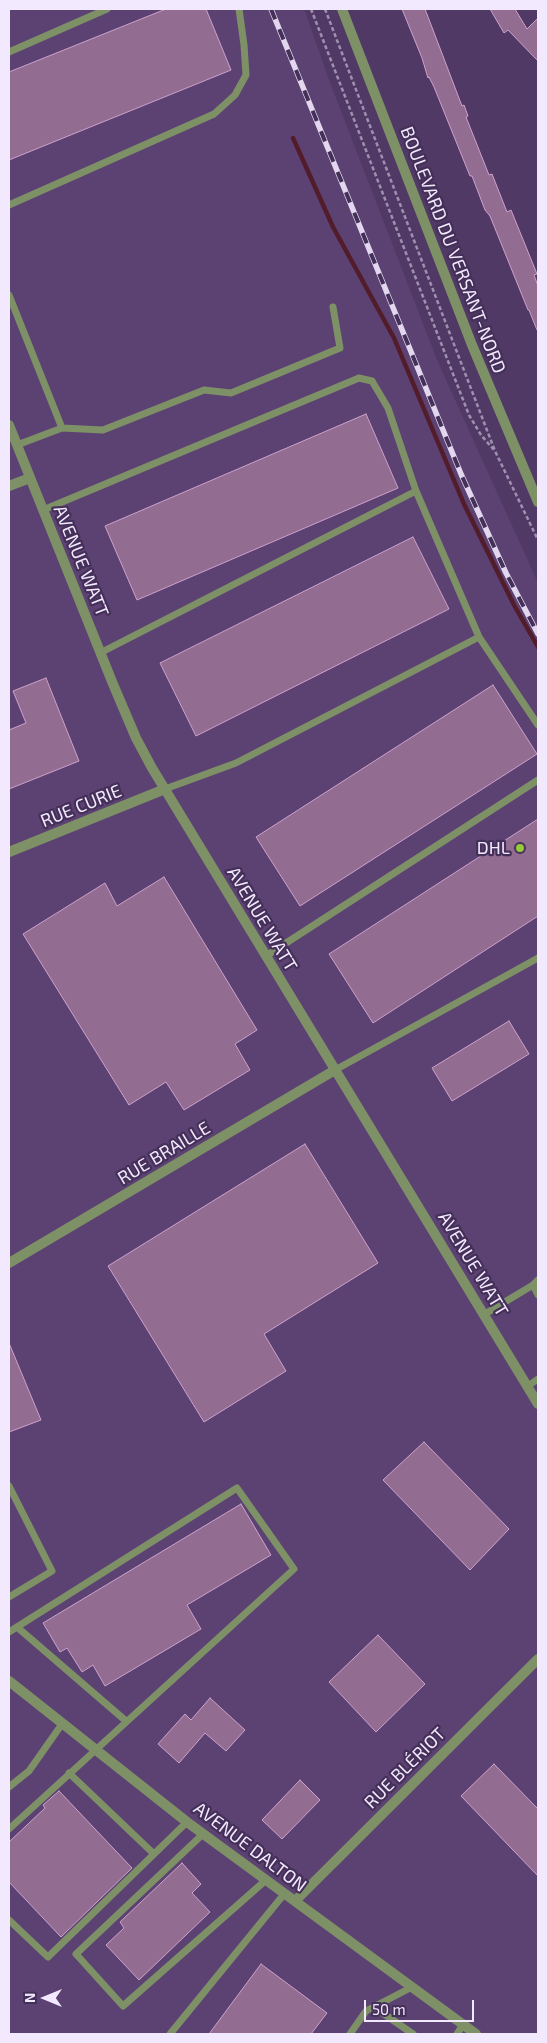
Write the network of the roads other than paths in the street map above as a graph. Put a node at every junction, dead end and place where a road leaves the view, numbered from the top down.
1 (108, 9) edge
2 (239, 9) edge
3 (342, 9) edge
4 (9, 52) edge
5 (9, 205) edge
6 (9, 295) edge
7 (333, 307) dead end
8 (12, 312) edge
9 (9, 425) edge
10 (62, 428) junction
11 (17, 445) junction
12 (30, 478) junction
13 (9, 486) edge
14 (416, 491) junction
15 (538, 502) edge
16 (42, 510) junction
17 (479, 637) junction
18 (100, 653) junction
19 (538, 725) edge
20 (538, 780) edge
21 (165, 789) junction
22 (9, 852) edge
23 (266, 956) junction
24 (538, 958) edge
25 (335, 1070) junction
26 (9, 1263) edge
27 (536, 1282) edge
28 (538, 1294) edge
29 (485, 1314) junction
30 (538, 1379) edge
31 (528, 1386) junction
32 (538, 1404) edge
33 (9, 1486) edge
34 (9, 1598) edge
35 (17, 1627) junction
36 (9, 1632) edge
37 (538, 1659) edge
38 (9, 1681) edge
39 (126, 1721) junction
40 (62, 1724) junction
41 (95, 1749) junction
42 (70, 1773) junction
43 (9, 1788) edge
44 (187, 1822) junction
45 (9, 1829) edge
46 (203, 1834) junction
47 (154, 1854) junction
48 (266, 1880) junction
49 (284, 1893) junction
50 (295, 1901) junction
51 (9, 1920) edge
52 (412, 1987) junction
53 (374, 2006) junction
54 (463, 2025) junction
55 (170, 2034) edge
56 (350, 2034) edge
57 (413, 2034) edge
58 (457, 2034) edge
59 (476, 2034) edge

1 - 4 lane
2 - 5 lane
3 - 15 street, BOULEVARD DU VERSANT-NORD
6 - 8 lane
7 - 10 lane
8 - 10 lane
9 - 11 street, AVENUE WATT
10 - 11 lane
11 - 12 street, AVENUE WATT
12 - 13 street
12 - 16 street, AVENUE WATT
14 - 16 lane
14 - 17 lane
14 - 18 lane
16 - 18 street, AVENUE WATT
17 - 19 lane
17 - 21 lane
18 - 21 street, AVENUE WATT
20 - 23 lane
21 - 22 street, RUE CURIE
21 - 23 street, AVENUE WATT
23 - 25 street, AVENUE WATT
24 - 25 lane
25 - 26 street, RUE BRAILLE
25 - 29 street, AVENUE WATT
27 - 28 lane
27 - 29 lane
29 - 31 street, AVENUE WATT
30 - 31 lane
31 - 32 street, AVENUE WATT
33 - 34 lane
35 - 36 lane
35 - 39 lane
35 - 39 lane
37 - 50 street, RUE BLÉRIOT
38 - 40 street, AVENUE DALTON
39 - 41 lane
40 - 41 street, AVENUE DALTON
40 - 43 lane
41 - 42 lane
41 - 44 street, AVENUE DALTON
42 - 45 lane
42 - 47 lane
44 - 46 street, AVENUE DALTON
44 - 47 lane
46 - 48 street, AVENUE DALTON
46 - 48 lane
47 - 51 lane
48 - 49 street, AVENUE DALTON
49 - 50 street, AVENUE DALTON
49 - 55 lane
50 - 52 street, AVENUE DALTON
52 - 53 lane
52 - 54 street, AVENUE DALTON
53 - 56 lane
53 - 57 lane
54 - 58 lane
54 - 59 street, AVENUE DALTON

